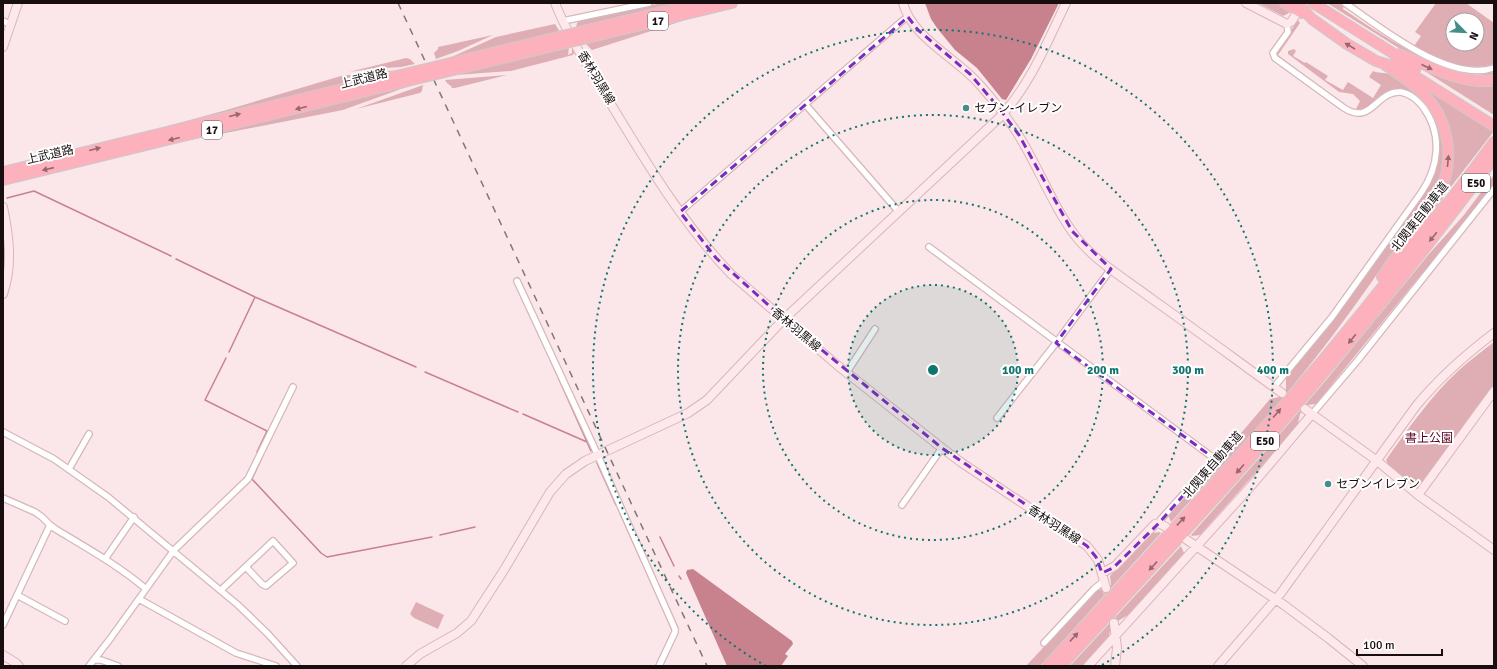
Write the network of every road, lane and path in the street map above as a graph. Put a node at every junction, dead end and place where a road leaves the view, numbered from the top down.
1 (18, 3) edge
2 (555, 3) edge
3 (649, 3) edge
4 (699, 3) edge
5 (732, 3) edge
6 (903, 3) edge
7 (1066, 3) edge
8 (1246, 3) edge
9 (1285, 3) edge
10 (1297, 3) edge
11 (1313, 3) edge
12 (1345, 3) edge
13 (631, 5) edge
14 (1295, 16) dead end
15 (908, 17) junction
16 (1312, 19) junction
17 (563, 20) junction
18 (7, 22) edge
19 (1287, 24) junction
20 (581, 36) junction
21 (3, 47) edge
22 (1391, 52) junction
23 (1384, 64) junction
24 (1494, 68) edge
25 (419, 75) junction
26 (1494, 80) edge
27 (805, 104) junction
28 (1004, 114) junction
29 (1494, 120) edge
30 (1494, 126) edge
31 (1494, 142) edge
32 (1494, 158) edge
33 (1494, 165) edge
34 (3, 172) edge
35 (3, 180) edge
36 (1494, 189) edge
37 (3, 207) edge
38 (1458, 207) junction
39 (680, 212) junction
40 (899, 212) junction
41 (929, 248) dead end
42 (1111, 269) junction
43 (517, 281) dead end
44 (3, 294) edge
45 (784, 319) junction
46 (875, 330) dead end
47 (1494, 333) edge
48 (1056, 343) junction
49 (1324, 358) junction
50 (847, 372) junction
51 (293, 387) dead end
52 (1274, 387) junction
53 (1494, 391) edge
54 (1282, 393) dead end
55 (1308, 412) junction
56 (997, 418) dead end
57 (3, 432) edge
58 (89, 434) dead end
59 (942, 448) junction
60 (598, 456) junction
61 (1376, 460) junction
62 (69, 469) junction
63 (1418, 495) junction
64 (3, 498) edge
65 (902, 505) dead end
66 (134, 518) junction
67 (50, 525) junction
68 (1163, 525) joint
69 (1187, 540) dead end
70 (1196, 547) junction
71 (174, 550) junction
72 (1494, 550) edge
73 (105, 559) junction
74 (246, 567) junction
75 (1104, 581) junction
76 (146, 589) junction
77 (221, 590) junction
78 (17, 595) junction
79 (139, 599) junction
80 (1276, 600) junction
81 (65, 621) dead end
82 (1114, 623) tunnel mouth
83 (3, 625) edge
84 (1116, 634) junction
85 (1044, 643) dead end
86 (3, 655) edge
87 (94, 660) junction
88 (19, 666) edge
89 (89, 666) edge
90 (118, 666) edge
91 (276, 666) edge
92 (297, 666) edge
93 (406, 666) edge
94 (659, 666) edge
95 (1048, 666) edge
96 (1061, 666) edge
97 (1088, 666) edge
98 (1115, 666) edge
99 (1218, 666) edge
100 (1363, 666) edge

1 - 18 street
2 - 17 street, 香林羽黒線
3 - 13 street
4 - 20 highway, 上武道路 / 17
5 - 20 highway, 上武道路 / 17
6 - 15 street
7 - 28 street
8 - 19 street
9 - 16 highway
10 - 16 highway
11 - 22 highway
12 - 24 street
13 - 17 street
14 - 19 street
15 - 27 street
15 - 28 street
23 -> 16 highway
17 - 39 street, 香林羽黒線
18 - 21 street
19 - 52 street
20 - 25 highway, 上武道路 / 17, bridge
22 -> 26 highway
22 - 29 highway
23 - 30 highway
49 -> 23 highway
34 -> 25 highway, 上武道路 / 17
25 -> 35 highway, 上武道路 / 17
27 - 39 street
27 - 40 street
28 - 40 street
28 - 42 street
31 - 49 highway, 北関東自動車道 / E50
32 - 38 highway, 北関東自動車道 / E50
33 - 38 highway
36 - 55 street
37 - 44 street
38 -> 96 highway, 北関東自動車道 / E50
39 - 45 street, 香林羽黒線
40 - 45 street
41 - 48 street
42 - 48 street
42 - 52 street
43 - 60 street
45 - 50 street, 香林羽黒線
45 - 60 street
46 - 50 street
47 - 61 street
48 - 56 street
48 - 68 street
95 -> 49 highway, 北関東自動車道 / E50
50 - 59 street, 香林羽黒線
51 - 71 street
52 - 54 street
53 - 63 street
55 - 61 street
55 - 70 street
57 - 62 street
58 - 62 street
59 - 65 street
59 - 75 street, 香林羽黒線
60 - 93 street
60 - 94 street
61 - 63 street
61 - 80 street
62 - 66 street
63 - 72 street
64 - 67 street
66 - 71 street
66 - 73 street
67 - 73 street
67 - 78 street
68 - 75 street
69 - 70 street
70 - 80 street
70 - 84 street
71 - 76 street
71 - 77 street
73 - 76 street
74 - 74 street
74 - 77 street
75 - 85 street
76 - 79 street
77 - 92 street
78 - 81 street
78 - 83 street
79 - 87 street
79 - 91 street
80 - 99 street
80 - 100 street
82 - 84 street
84 - 97 street
84 - 98 street
86 - 88 street
87 - 89 street
87 - 90 street

